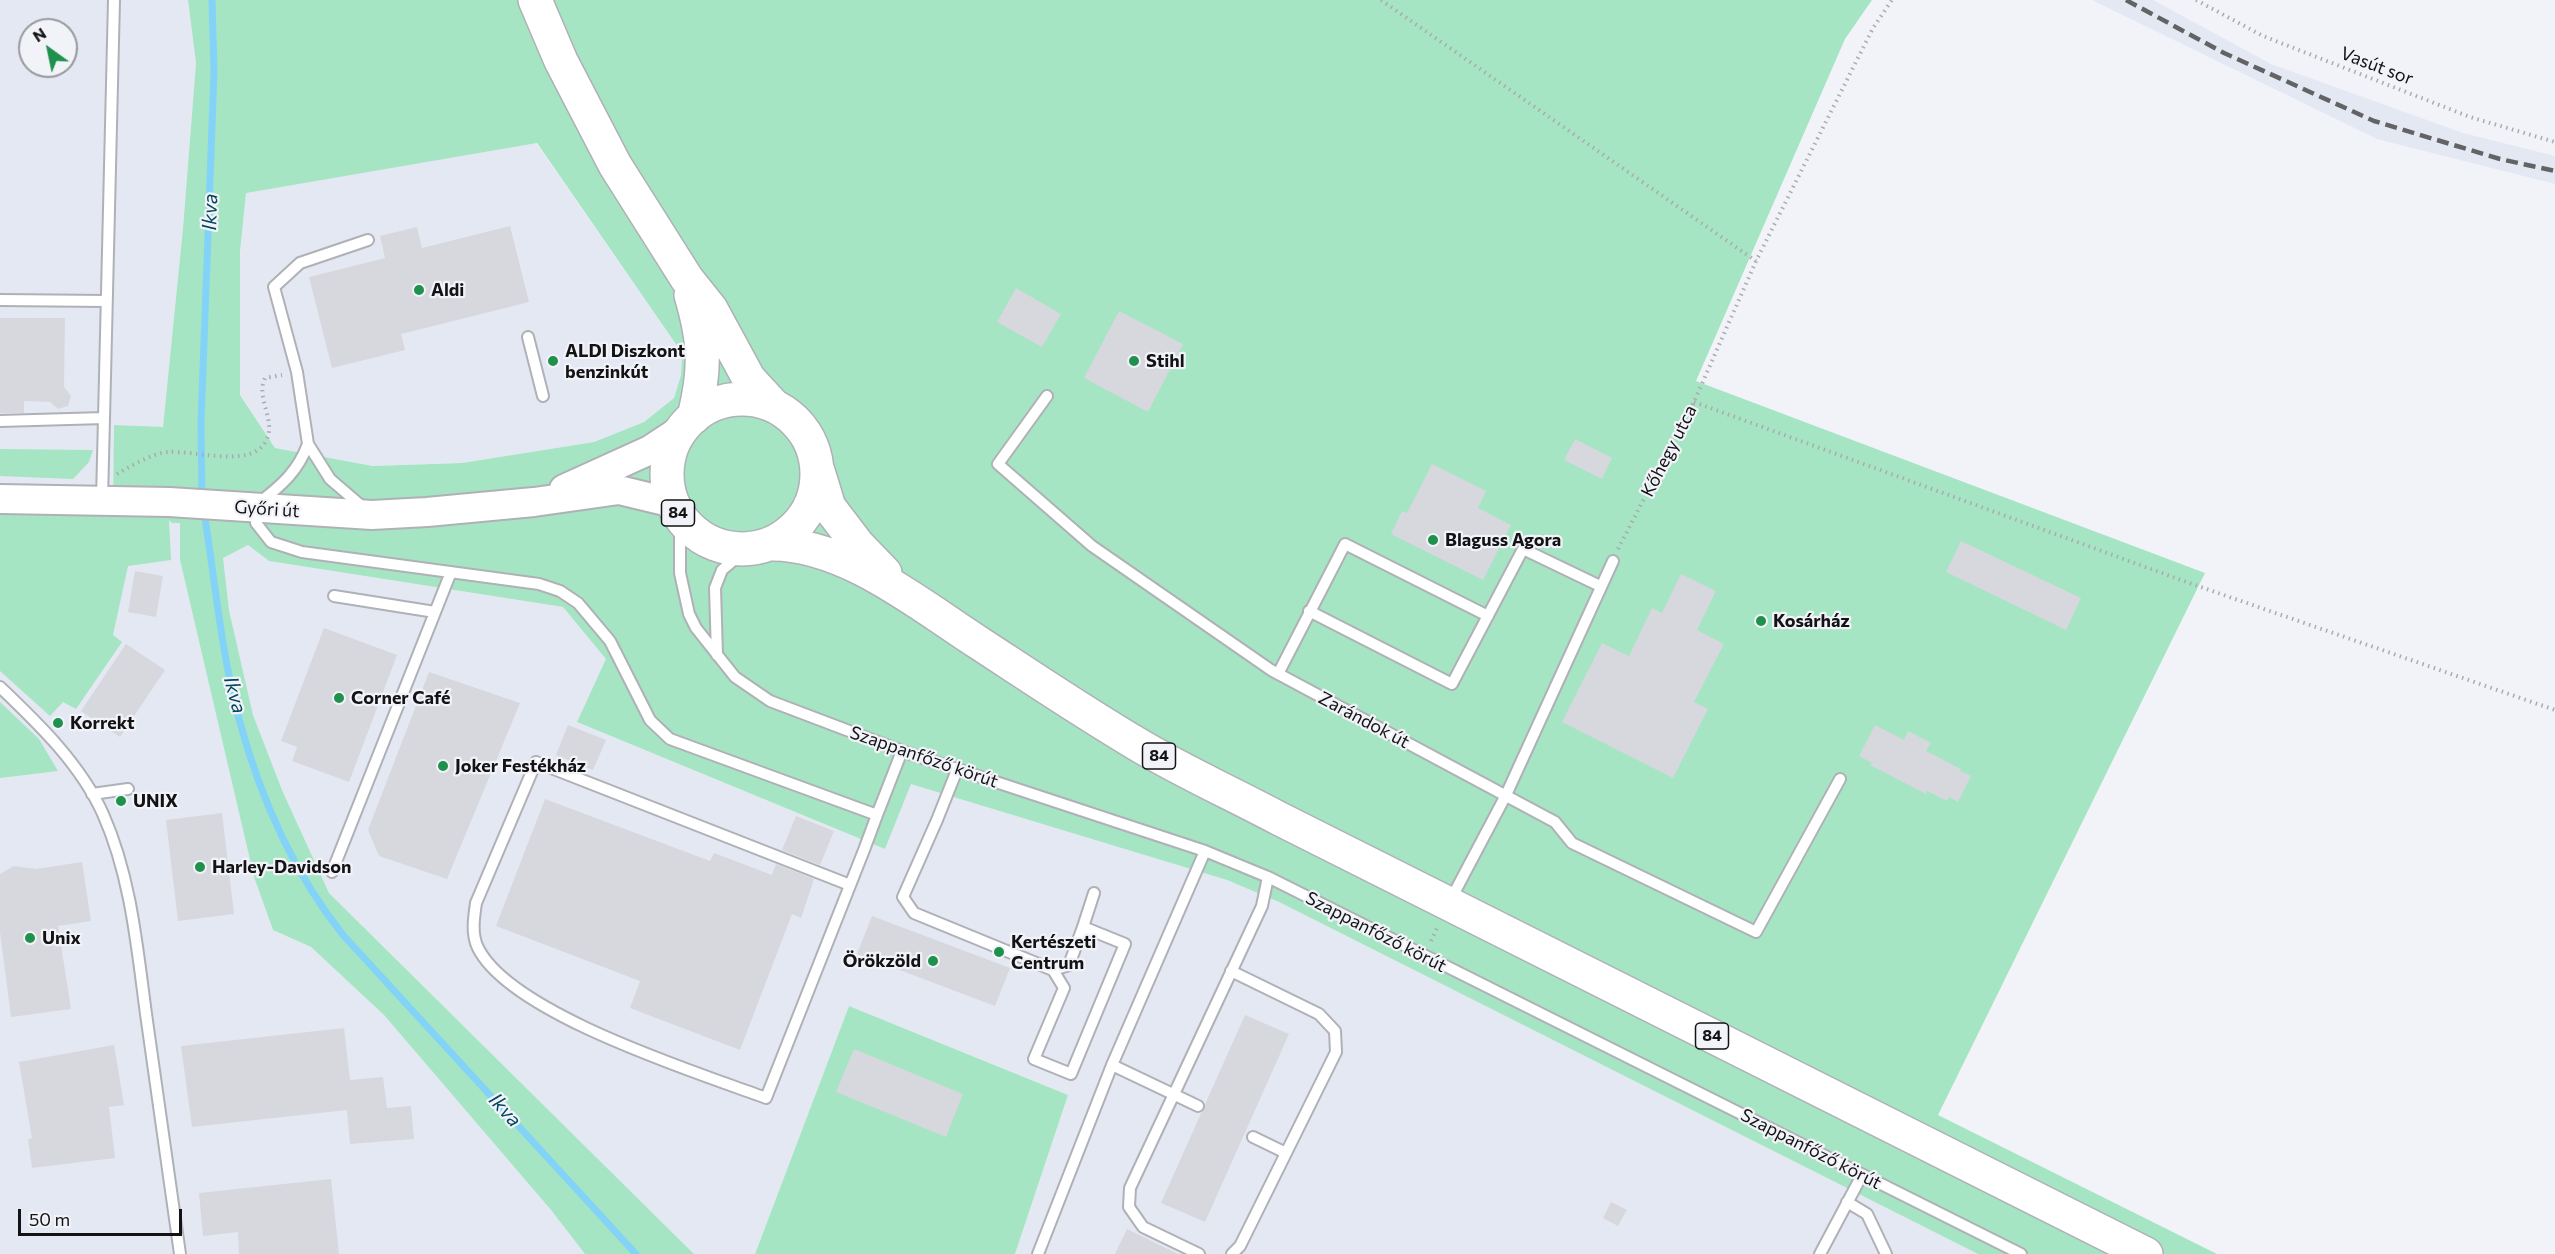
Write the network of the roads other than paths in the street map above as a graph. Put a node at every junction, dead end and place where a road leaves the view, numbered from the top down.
1 (114, 0) edge
2 (535, 0) edge
3 (368, 240) dead end
4 (687, 279) junction
5 (0, 300) edge
6 (106, 301) junction
7 (528, 337) dead end
8 (543, 396) dead end
9 (1047, 396) dead end
10 (772, 404) junction
11 (104, 418) junction
12 (0, 421) edge
13 (689, 422) junction
14 (308, 444) junction
15 (818, 471) junction
16 (103, 491) junction
17 (0, 499) edge
18 (534, 502) junction
19 (249, 508) junction
20 (676, 510) junction
21 (372, 515) junction
22 (760, 546) junction
23 (1612, 561) road end
24 (451, 572) junction
25 (1600, 586) junction
26 (900, 589) junction
27 (334, 596) dead end
28 (1309, 611) junction
29 (435, 612) junction
30 (1488, 616) junction
31 (717, 655) junction
32 (1278, 674) junction
33 (0, 687) edge
34 (902, 751) junction
35 (957, 770) junction
36 (1840, 779) dead end
37 (128, 789) dead end
38 (92, 794) junction
39 (1506, 795) junction
40 (877, 815) junction
41 (1205, 851) junction
42 (332, 872) dead end
43 (1268, 878) junction
44 (850, 885) junction
45 (1094, 893) dead end
46 (1448, 904) junction
47 (1083, 927) junction
48 (1053, 970) junction
49 (1231, 971) junction
50 (1112, 1065) junction
51 (1174, 1093) junction
52 (1198, 1106) dead end
53 (1253, 1137) dead end
54 (1286, 1154) junction
55 (1862, 1175) junction
56 (1847, 1202) junction
57 (1882, 1251) edge
58 (180, 1254) edge
59 (1038, 1254) edge
60 (1198, 1254) edge
61 (1232, 1254) edge
62 (1820, 1254) edge
63 (2021, 1254) edge
64 (2146, 1254) edge

1 - 6 lane
2 - 4 main road, 84
3 - 14 lane
4 - 10 main road, 84
4 - 13 main road, 84
5 - 6 lane
6 - 11 lane
7 - 8 lane
9 - 32 lane, Zarándok út
10 - 13 main road, 84
10 - 15 main road, 84
11 - 12 lane
11 - 16 lane
13 - 18 main road, Győri út
13 - 20 main road, 84
14 - 19 lane
14 - 21 lane
15 - 22 main road, 84
15 - 26 main road, 84
16 - 17 main road, Győri út
16 - 19 main road, Győri út
18 - 20 main road, Győri út
18 - 21 main road, Győri út
19 - 21 main road, Győri út
19 - 24 lane
20 - 22 main road, 84
20 - 31 lane, Szappanfőző körút
22 - 26 main road, 84
22 - 31 lane
23 - 25 lane
24 - 29 lane
24 - 40 lane
25 - 30 lane
25 - 39 lane
26 - 46 main road, 84
27 - 29 lane
28 - 30 lane
28 - 30 lane
28 - 32 lane
29 - 42 lane
31 - 34 lane, Szappanfőző körút
32 - 39 lane, Zarándok út
33 - 38 lane
34 - 35 lane, Szappanfőző körút
34 - 40 lane
35 - 41 lane, Szappanfőző körút
35 - 48 lane
36 - 39 lane, Zarándok út
37 - 38 lane
38 - 58 lane
39 - 46 lane
40 - 44 lane
41 - 43 lane, Szappanfőző körút
41 - 50 lane
43 - 49 lane
43 - 55 lane, Szappanfőző körút
44 - 44 lane
45 - 47 lane
46 - 64 main road, 84
47 - 48 lane
47 - 48 lane
49 - 51 lane
49 - 54 lane
50 - 51 lane
50 - 59 lane
51 - 52 lane
51 - 60 lane
53 - 54 lane
54 - 61 lane
55 - 56 lane
55 - 63 lane, Szappanfőző körút
56 - 57 lane
56 - 62 lane

